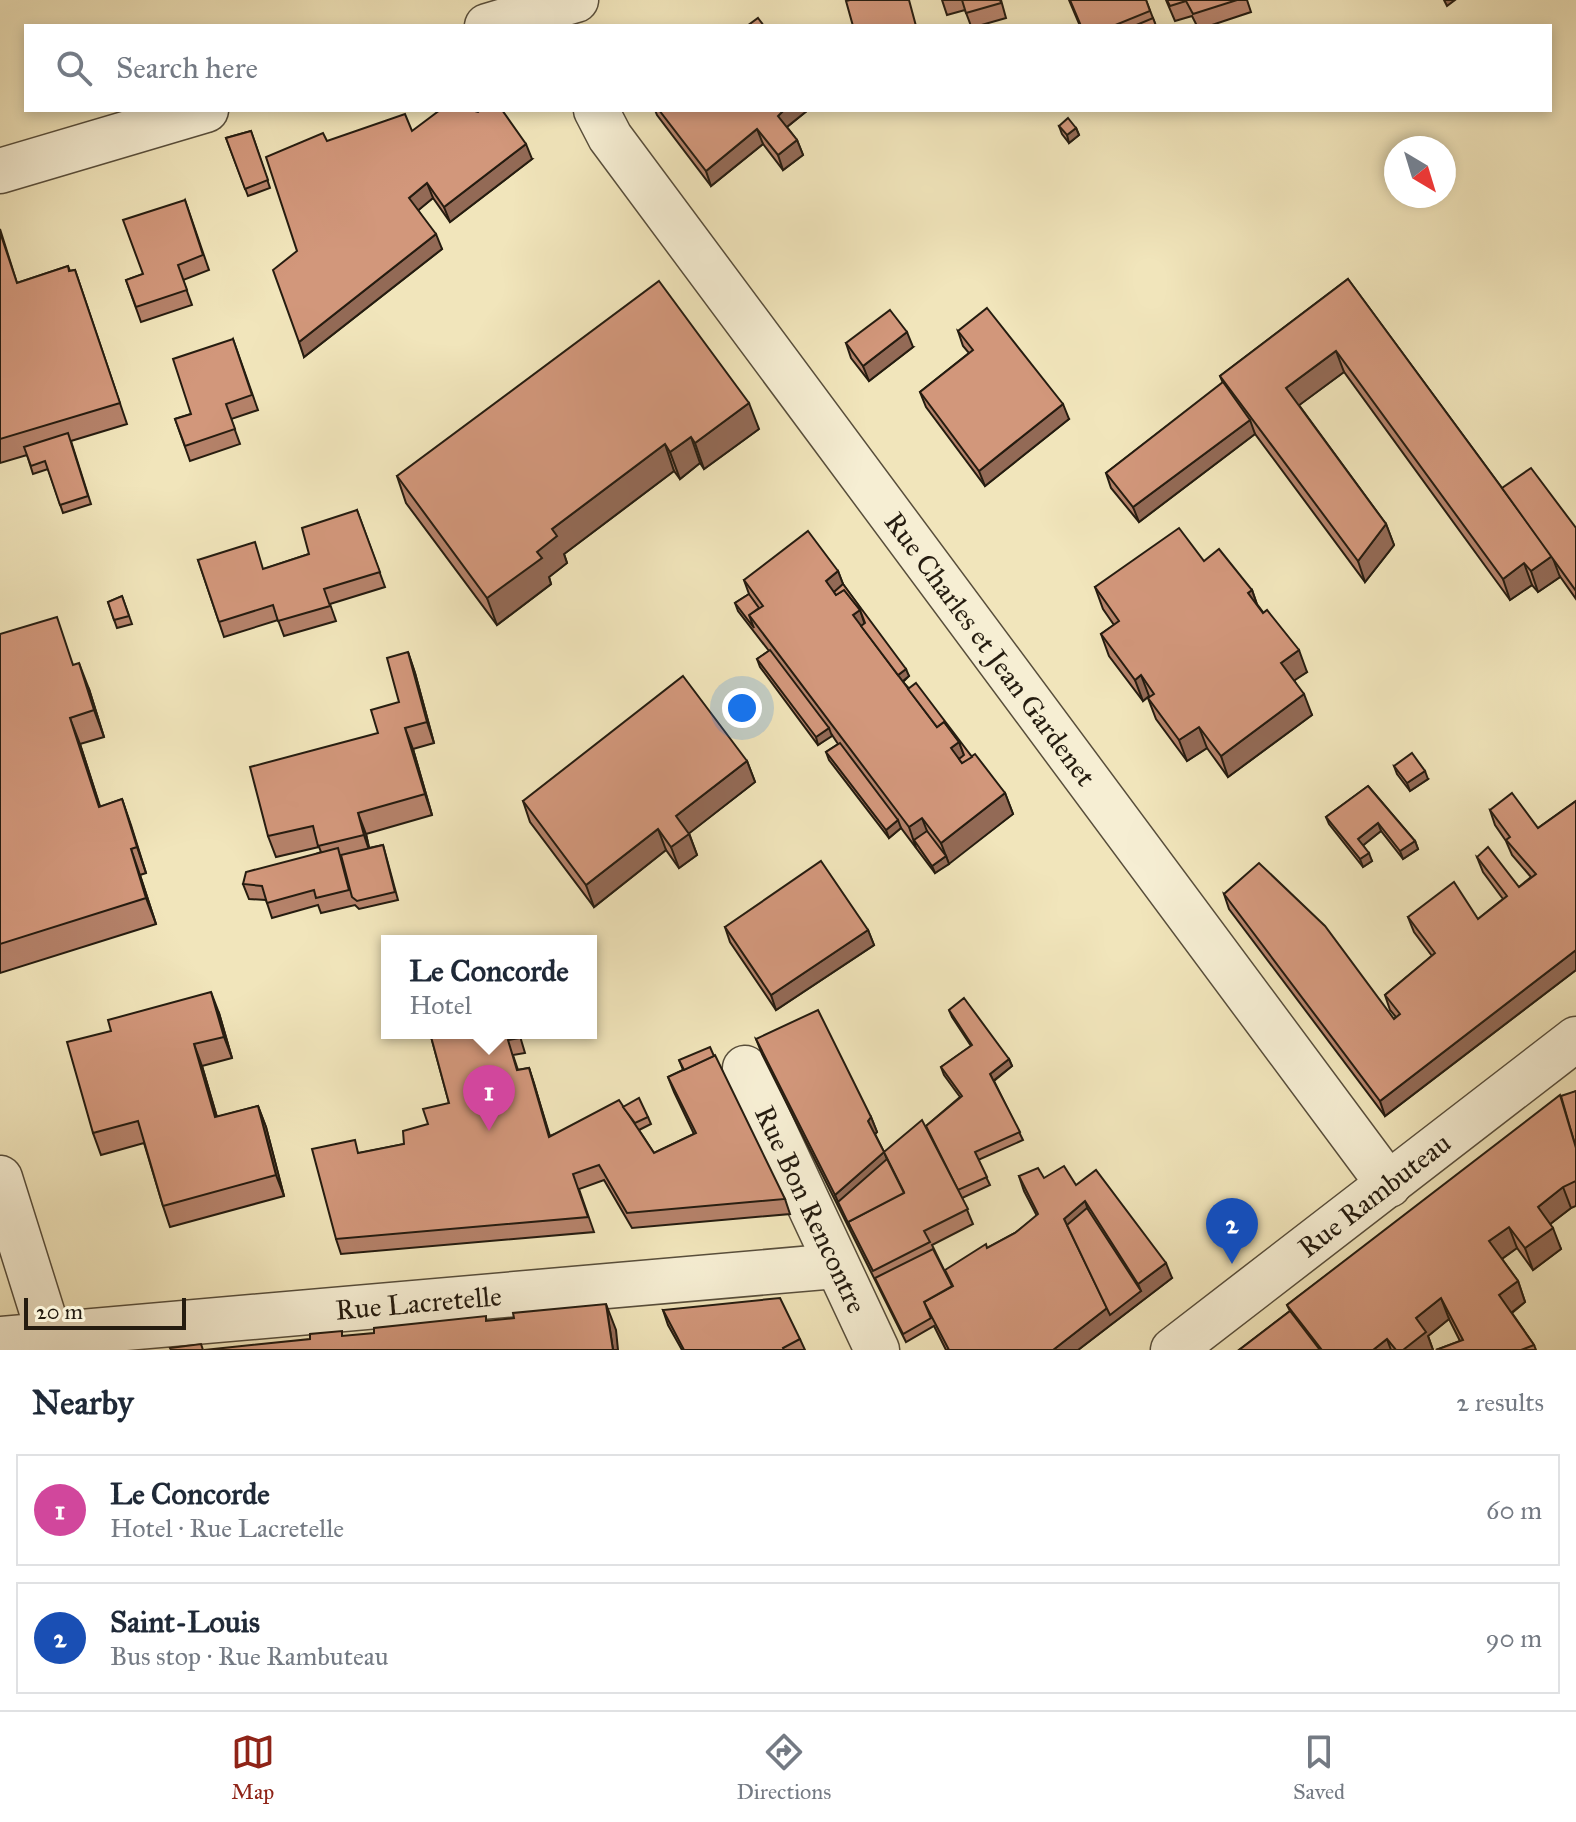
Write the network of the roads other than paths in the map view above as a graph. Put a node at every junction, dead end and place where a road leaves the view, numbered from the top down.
1 (557, 12) edge
2 (497, 24) edge
3 (199, 112) edge
4 (597, 112) edge
5 (0, 171) edge
6 (1576, 1039) edge
7 (745, 1068) dead end
8 (0, 1178) edge
9 (1389, 1185) junction
10 (836, 1266) junction
11 (0, 1339) edge
12 (52, 1342) edge
13 (877, 1350) edge
14 (1173, 1350) edge

1 - 2 street
3 - 5 street
4 - 9 street, Rue Charles et Jean Gardenet
6 - 9 street, Rue Rambuteau
7 - 10 street, Rue Bon Rencontre
8 - 12 street
9 - 14 street, Rue Rambuteau
10 - 12 street, Rue Lacretelle
10 - 13 street, Rue Bon Rencontre
11 - 12 street, Rue Lacretelle

